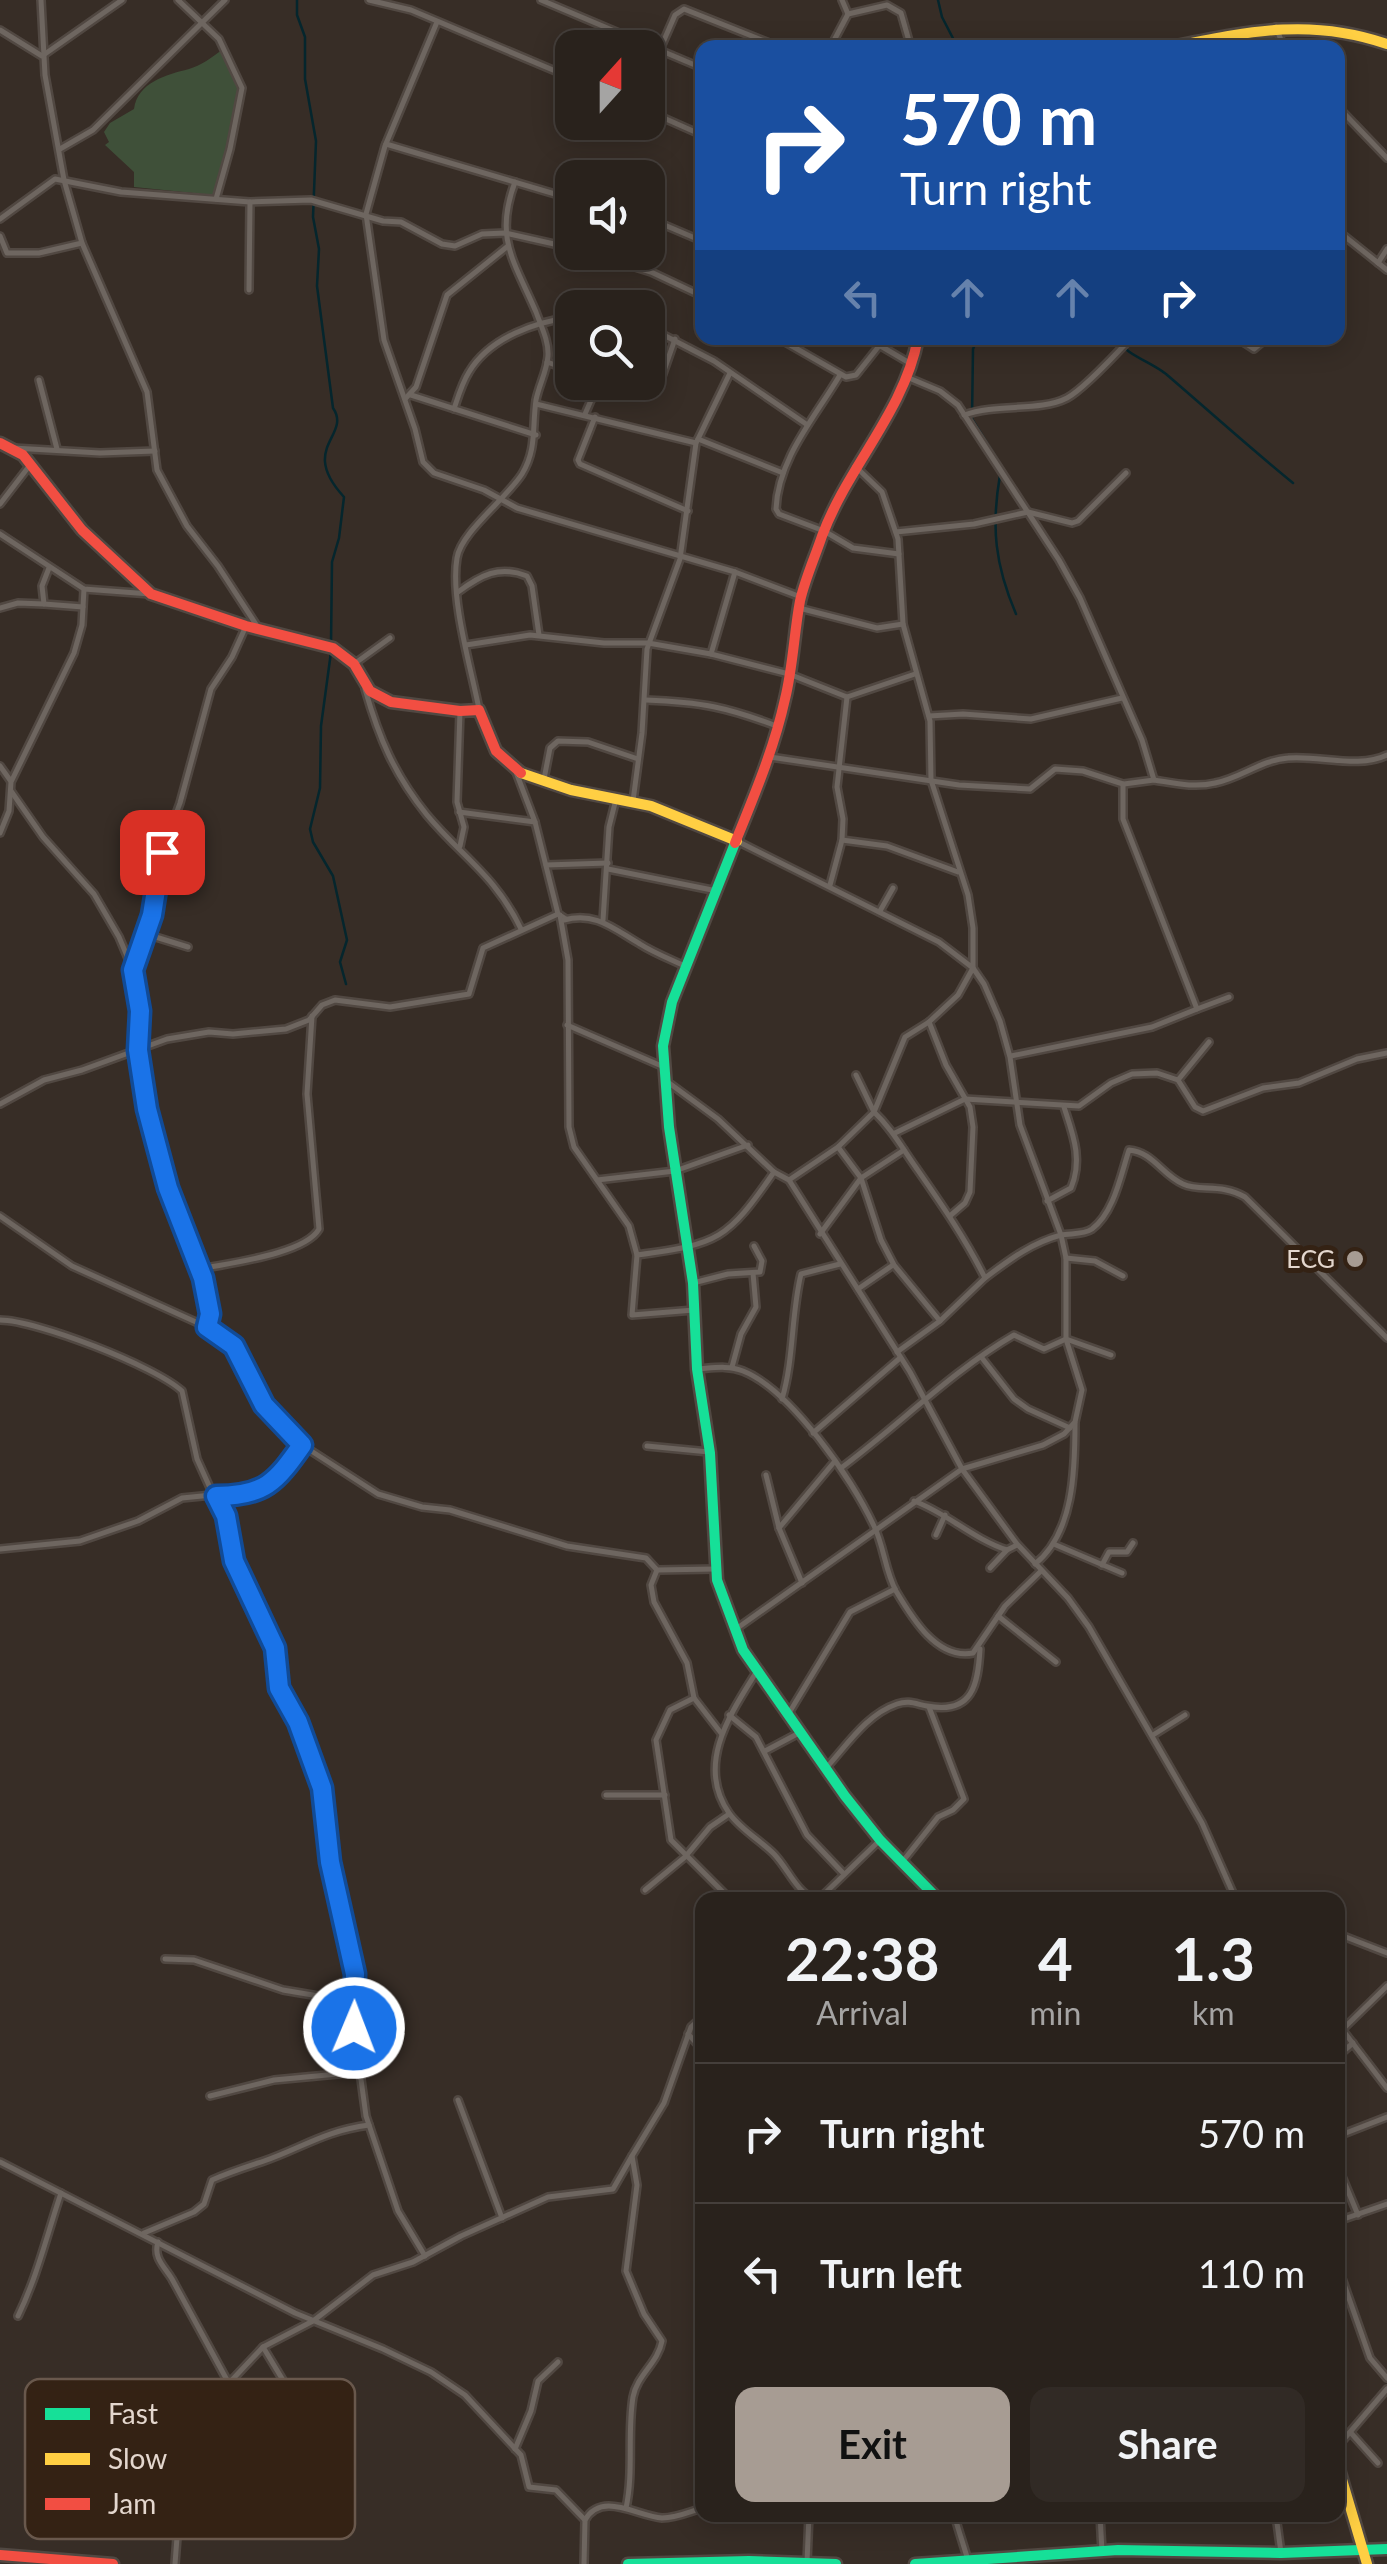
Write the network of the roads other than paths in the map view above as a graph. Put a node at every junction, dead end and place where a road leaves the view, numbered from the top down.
1 (41, 0) edge
2 (122, 0) edge
3 (178, 0) edge
4 (225, 0) edge
5 (370, 0) edge
6 (541, 0) edge
7 (842, 0) edge
8 (848, 14) junction
9 (204, 22) junction
10 (437, 22) junction
11 (1276, 28) junction
12 (0, 30) edge
13 (615, 30) edge
14 (665, 37) edge
15 (762, 40) edge
16 (834, 40) edge
17 (908, 40) edge
18 (1211, 40) edge
19 (1281, 40) edge
20 (1387, 44) edge
21 (665, 50) edge
22 (42, 56) junction
23 (695, 65) edge
24 (555, 71) edge
25 (1345, 113) edge
26 (665, 119) edge
27 (695, 132) edge
28 (386, 144) junction
29 (60, 149) junction
30 (1387, 158) edge
31 (64, 180) junction
32 (515, 182) junction
33 (555, 194) edge
34 (216, 199) junction
35 (250, 202) junction
36 (366, 214) junction
37 (0, 219) edge
38 (665, 225) edge
39 (506, 233) junction
40 (0, 236) edge
41 (1345, 237) edge
42 (695, 238) edge
43 (82, 242) junction
44 (555, 244) edge
45 (508, 246) junction
46 (1387, 248) edge
47 (1378, 263) junction
48 (645, 270) edge
49 (1387, 270) edge
50 (249, 290) dead end
51 (695, 293) edge
52 (555, 319) edge
53 (540, 321) junction
54 (665, 335) edge
55 (675, 339) junction
56 (790, 345) edge
57 (917, 345) edge
58 (1124, 345) edge
59 (880, 346) joint
60 (547, 362) junction
61 (555, 365) edge
62 (913, 366) junction
63 (665, 368) edge
64 (730, 373) junction
65 (840, 374) junction
66 (908, 378) junction
67 (39, 380) dead end
68 (408, 397) junction
69 (591, 400) edge
70 (536, 404) junction
71 (454, 409) junction
72 (585, 414) junction
73 (964, 415) junction
74 (595, 417) junction
75 (806, 424) junction
76 (536, 436) junction
77 (697, 441) junction
78 (0, 442) edge
79 (13, 448) junction
80 (58, 451) junction
81 (155, 452) junction
82 (30, 465) junction
83 (855, 466) junction
84 (784, 473) junction
85 (1126, 473) dead end
86 (504, 500) junction
87 (0, 504) edge
88 (688, 512) junction
89 (1028, 512) junction
90 (824, 531) junction
91 (896, 532) junction
92 (0, 534) edge
93 (898, 554) junction
94 (680, 559) junction
95 (50, 566) junction
96 (735, 572) junction
97 (84, 589) junction
98 (458, 592) junction
99 (150, 594) junction
100 (800, 603) junction
101 (44, 604) junction
102 (83, 607) junction
103 (0, 608) edge
104 (903, 624) junction
105 (246, 626) junction
106 (259, 629) junction
107 (539, 635) junction
108 (390, 638) dead end
109 (648, 643) junction
110 (466, 645) junction
111 (711, 654) junction
112 (354, 664) junction
113 (789, 674) junction
114 (915, 674) junction
115 (364, 686) junction
116 (847, 697) junction
117 (1122, 698) junction
118 (645, 700) junction
119 (479, 710) junction
120 (460, 711) junction
121 (928, 716) junction
122 (779, 726) junction
123 (1387, 756) edge
124 (770, 757) junction
125 (638, 760) junction
126 (0, 766) edge
127 (840, 768) junction
128 (516, 772) junction
129 (544, 779) junction
130 (931, 780) junction
131 (1154, 780) junction
132 (11, 782) junction
133 (1123, 784) junction
134 (11, 791) junction
135 (616, 798) junction
136 (633, 801) junction
137 (459, 812) junction
138 (535, 822) junction
139 (0, 833) edge
140 (842, 840) junction
141 (737, 841) junction
142 (460, 846) junction
143 (546, 865) junction
144 (608, 866) junction
145 (960, 873) junction
146 (830, 885) junction
147 (893, 888) dead end
148 (717, 891) junction
149 (880, 911) junction
150 (562, 917) junction
151 (603, 920) junction
152 (521, 929) junction
153 (146, 934) junction
154 (188, 947) dead end
155 (686, 966) junction
156 (973, 968) junction
157 (133, 970) junction
158 (1228, 997) dead end
159 (1197, 1009) junction
160 (312, 1015) junction
161 (929, 1022) junction
162 (567, 1025) junction
163 (1210, 1042) dead end
164 (138, 1050) junction
165 (1387, 1052) edge
166 (1010, 1057) junction
167 (664, 1067) junction
168 (856, 1075) dead end
169 (666, 1080) junction
170 (1178, 1080) junction
171 (965, 1099) junction
172 (1016, 1102) junction
173 (0, 1104) edge
174 (1064, 1107) junction
175 (874, 1112) junction
176 (896, 1133) junction
177 (748, 1145) junction
178 (838, 1147) junction
179 (904, 1150) junction
180 (675, 1171) junction
181 (774, 1172) junction
182 (862, 1178) junction
183 (597, 1180) junction
184 (789, 1180) junction
185 (1048, 1200) junction
186 (950, 1215) junction
187 (0, 1216) edge
188 (820, 1234) junction
189 (1062, 1235) junction
190 (754, 1246) dead end
191 (687, 1248) junction
192 (637, 1256) junction
193 (1066, 1258) junction
194 (840, 1264) junction
195 (894, 1264) junction
196 (201, 1269) junction
197 (754, 1274) junction
198 (1123, 1276) dead end
199 (985, 1278) junction
200 (693, 1283) junction
201 (858, 1288) junction
202 (696, 1310) junction
203 (0, 1320) edge
204 (940, 1321) junction
205 (207, 1327) junction
206 (1387, 1338) edge
207 (1066, 1339) junction
208 (899, 1355) junction
209 (1111, 1355) dead end
210 (982, 1358) junction
211 (732, 1367) junction
212 (698, 1369) junction
213 (782, 1399) junction
214 (925, 1400) junction
215 (1073, 1425) junction
216 (813, 1433) junction
217 (302, 1445) junction
218 (647, 1446) dead end
219 (710, 1453) junction
220 (835, 1460) junction
221 (841, 1468) junction
222 (962, 1469) junction
223 (766, 1475) dead end
224 (216, 1496) junction
225 (914, 1501) junction
226 (945, 1515) junction
227 (779, 1528) junction
228 (875, 1528) junction
229 (936, 1536) dead end
230 (1017, 1544) junction
231 (1055, 1544) junction
232 (1132, 1544) dead end
233 (0, 1549) edge
234 (1007, 1550) junction
235 (1035, 1564) junction
236 (1102, 1565) junction
237 (990, 1568) dead end
238 (716, 1569) junction
239 (657, 1570) junction
240 (1041, 1571) junction
241 (1122, 1573) dead end
242 (802, 1583) junction
243 (895, 1589) junction
244 (998, 1616) junction
245 (734, 1630) junction
246 (980, 1646) junction
247 (1056, 1662) dead end
248 (757, 1670) junction
249 (694, 1698) junction
250 (929, 1707) junction
251 (790, 1713) junction
252 (729, 1715) junction
253 (1185, 1715) dead end
254 (801, 1731) junction
255 (721, 1734) junction
256 (1152, 1736) junction
257 (765, 1751) junction
258 (826, 1767) junction
259 (606, 1795) dead end
260 (665, 1795) junction
261 (729, 1814) junction
262 (880, 1840) junction
263 (684, 1857) junction
264 (903, 1861) junction
265 (844, 1874) junction
266 (645, 1890) dead end
267 (722, 1892) edge
268 (803, 1892) edge
269 (825, 1892) edge
270 (932, 1892) edge
271 (1232, 1892) edge
272 (1345, 1937) edge
273 (1387, 1953) edge
274 (165, 1959) dead end
275 (1387, 1986) edge
276 (354, 2002) junction
277 (1345, 2022) edge
278 (695, 2026) edge
279 (1345, 2032) edge
280 (688, 2034) junction
281 (695, 2042) edge
282 (1354, 2043) junction
283 (1345, 2050) edge
284 (360, 2072) junction
285 (1387, 2088) edge
286 (210, 2096) dead end
287 (458, 2100) dead end
288 (1387, 2118) edge
289 (369, 2125) junction
290 (1345, 2133) edge
291 (632, 2156) junction
292 (0, 2162) edge
293 (1345, 2183) edge
294 (60, 2193) junction
295 (1387, 2204) edge
296 (1358, 2214) junction
297 (502, 2218) junction
298 (1345, 2219) edge
299 (144, 2234) junction
300 (158, 2242) junction
301 (425, 2256) junction
302 (1345, 2287) edge
303 (18, 2316) dead end
304 (313, 2321) junction
305 (263, 2347) junction
306 (558, 2362) dead end
307 (1387, 2378) edge
308 (227, 2379) edge
309 (234, 2379) edge
310 (283, 2379) edge
311 (1387, 2388) edge
312 (1350, 2433) junction
313 (1345, 2438) edge
314 (515, 2449) junction
315 (1378, 2462) dead end
316 (1345, 2492) edge
317 (626, 2508) junction
318 (695, 2510) edge
319 (585, 2520) junction
320 (809, 2522) edge
321 (956, 2522) edge
322 (1100, 2522) edge
323 (1277, 2522) edge
324 (177, 2539) edge
325 (1161, 2549) junction
326 (1387, 2549) edge
327 (1102, 2550) junction
328 (1361, 2550) junction
329 (1280, 2553) junction
330 (0, 2556) edge
331 (968, 2560) junction
332 (807, 2562) edge
333 (998, 2562) edge
334 (113, 2564) edge
335 (175, 2564) edge
336 (584, 2564) edge
337 (628, 2564) edge
338 (836, 2564) edge
339 (915, 2564) edge
340 (1162, 2564) edge
341 (1367, 2564) edge

1 - 22 street
2 - 22 street
3 - 9 street
4 - 9 street
5 - 10 street
6 - 13 street
7 - 8 street
8 - 16 street
8 - 17 street
9 - 29 street
9 - 34 street
10 - 24 street
10 - 28 street
11 - 18 street
11 - 19 street
11 - 20 street
12 - 22 street
14 - 15 street
21 - 23 street
22 - 29 street
25 - 30 street
26 - 27 street
28 - 32 street
28 - 36 street
29 - 31 street
31 - 34 street
31 - 37 street
31 - 43 street
32 - 33 street
32 - 39 street
34 - 35 street
35 - 36 street
35 - 50 street
36 - 39 street
36 - 68 street
38 - 42 street
39 - 44 street
39 - 45 street
40 - 43 street
41 - 47 street
43 - 81 street
45 - 53 street
45 - 68 street
46 - 47 street
47 - 49 street
48 - 51 street
52 - 53 street
53 - 60 street
53 - 71 street
54 - 55 street
55 - 63 street
55 - 64 street
56 - 65 street
57 - 62 street
58 - 73 street
59 - 62 street
59 - 65 street
60 - 61 street
60 - 70 street
62 - 66 street
64 - 75 street
64 - 77 street
65 - 75 street
66 - 73 street
66 - 83 street
67 - 80 street
68 - 71 street
68 - 86 street
69 - 72 street
70 - 72 street
70 - 76 street
71 - 76 street
72 - 74 street
73 - 89 street
74 - 77 street
74 - 88 street
75 - 84 street
76 - 86 street
77 - 84 street
77 - 88 street
78 - 79 street
79 - 80 street
79 - 82 street
80 - 81 street
81 - 106 street
82 - 87 street
82 - 99 street
83 - 90 street
83 - 91 street
84 - 90 street
85 - 89 street
86 - 94 street
86 - 98 street
88 - 94 street
89 - 91 street
89 - 117 street
90 - 93 street
90 - 100 street
91 - 93 street
92 - 95 street
93 - 104 street
94 - 96 street
94 - 109 street
95 - 97 street
95 - 101 street
96 - 100 street
96 - 111 street
97 - 99 street
97 - 102 street
98 - 107 street
98 - 110 street
99 - 105 street
100 - 104 street
100 - 113 street
101 - 102 street
101 - 103 street
102 - 132 street
104 - 114 street
105 - 106 street
105 - 153 street
106 - 112 street
107 - 109 street
107 - 110 street
108 - 112 street
109 - 111 street
109 - 118 street
110 - 119 street
111 - 113 street
112 - 115 street
113 - 116 street
113 - 122 street
114 - 116 street
114 - 121 street
115 - 120 street
115 - 142 street
116 - 127 street
117 - 121 street
117 - 131 street
118 - 122 street
118 - 125 street
119 - 120 street
119 - 128 street
120 - 137 street
121 - 130 street
122 - 124 street
123 - 131 street
124 - 127 street
124 - 141 street
125 - 129 street
125 - 136 street
126 - 132 street
127 - 130 street
127 - 140 street
128 - 129 street
128 - 138 street
129 - 135 street
130 - 133 street
130 - 145 street
131 - 133 street
132 - 134 street
133 - 159 street
134 - 139 street
134 - 157 street
135 - 136 street
135 - 144 street
136 - 141 street
137 - 138 street
137 - 142 street
138 - 143 street
140 - 145 street
140 - 146 street
141 - 146 street
141 - 148 street
142 - 152 street
143 - 144 street
143 - 150 street
144 - 148 street
144 - 151 street
145 - 156 street
146 - 149 street
147 - 149 street
148 - 155 street
149 - 156 street
150 - 151 street
150 - 152 street
150 - 162 street
151 - 155 street
152 - 160 street
153 - 154 street
153 - 157 street
155 - 167 street
156 - 161 street
156 - 166 street
157 - 164 street
158 - 159 street
159 - 166 street
160 - 164 street
160 - 196 street
161 - 171 street
161 - 175 street
162 - 167 street
162 - 183 street
163 - 170 street
164 - 173 street
164 - 196 street
165 - 170 street
166 - 172 street
167 - 169 street
168 - 175 street
169 - 177 street
169 - 180 street
170 - 174 street
171 - 172 street
171 - 176 street
171 - 186 street
172 - 174 street
172 - 185 street
174 - 185 street
175 - 176 street
175 - 178 street
176 - 179 street
177 - 180 street
177 - 181 street
178 - 182 street
178 - 184 street
179 - 182 street
179 - 186 street
180 - 183 street
180 - 191 street
181 - 184 street
181 - 191 street
182 - 188 street
182 - 195 street
183 - 192 street
184 - 188 street
185 - 189 street
186 - 199 street
187 - 205 street
188 - 194 street
189 - 193 street
189 - 199 street
189 - 206 street
190 - 197 street
191 - 192 street
191 - 200 street
192 - 202 street
193 - 198 street
193 - 207 street
194 - 201 street
194 - 213 street
195 - 201 street
195 - 204 street
196 - 205 street
197 - 200 street
197 - 211 street
199 - 204 street
200 - 202 street
201 - 208 street
202 - 212 street
203 - 224 street
204 - 208 street
205 - 217 street
207 - 209 street
207 - 210 street
207 - 215 street
208 - 214 street
208 - 216 street
210 - 214 street
210 - 215 street
211 - 212 street
211 - 213 street
212 - 219 street
213 - 216 street
214 - 221 street
214 - 222 street
215 - 222 street
215 - 231 street
216 - 220 street
217 - 224 street
217 - 239 street
218 - 219 street
219 - 238 street
220 - 221 street
220 - 227 street
221 - 228 street
222 - 225 street
222 - 230 street
223 - 227 street
224 - 233 street
224 - 276 street
225 - 226 street
225 - 228 street
226 - 229 street
226 - 234 street
227 - 242 street
228 - 242 street
228 - 243 street
230 - 234 street
230 - 235 street
231 - 235 street
231 - 236 street
232 - 236 street
234 - 237 street
235 - 240 street
236 - 241 street
238 - 239 street
238 - 245 street
239 - 249 street
240 - 244 street
240 - 256 street
242 - 245 street
243 - 246 street
243 - 251 street
244 - 246 street
244 - 247 street
245 - 248 street
246 - 250 street
248 - 251 street
248 - 252 street
249 - 255 street
249 - 260 street
250 - 258 street
250 - 264 street
251 - 254 street
252 - 255 street
252 - 257 street
253 - 256 street
254 - 257 street
254 - 258 street
255 - 261 street
256 - 271 street
257 - 265 street
258 - 262 street
259 - 260 street
260 - 263 street
261 - 263 street
261 - 268 street
262 - 264 street
262 - 265 street
263 - 266 street
263 - 267 street
264 - 270 street
265 - 269 street
272 - 273 street
274 - 276 street
275 - 277 street
276 - 284 street
278 - 280 street
279 - 282 street
280 - 281 street
280 - 291 street
282 - 283 street
282 - 285 street
284 - 286 street
284 - 289 street
287 - 297 street
288 - 290 street
289 - 299 street
289 - 301 street
291 - 297 street
291 - 317 street
292 - 294 street
293 - 296 street
294 - 299 street
294 - 303 street
295 - 296 street
296 - 298 street
297 - 301 street
299 - 300 street
300 - 304 street
300 - 308 street
301 - 304 street
302 - 307 street
304 - 305 street
304 - 314 street
305 - 309 street
305 - 310 street
306 - 314 street
311 - 312 street
312 - 313 street
312 - 315 street
314 - 319 street
316 - 328 street
317 - 318 street
317 - 319 street
319 - 336 street
320 - 332 street
321 - 331 street
322 - 327 street
323 - 329 street
324 - 335 street
325 - 327 street
325 - 329 street
325 - 340 street
326 - 328 street
327 - 333 street
328 - 329 street
328 - 341 street
330 - 334 street
331 - 333 street
331 - 339 street
332 - 337 street
332 - 338 street

